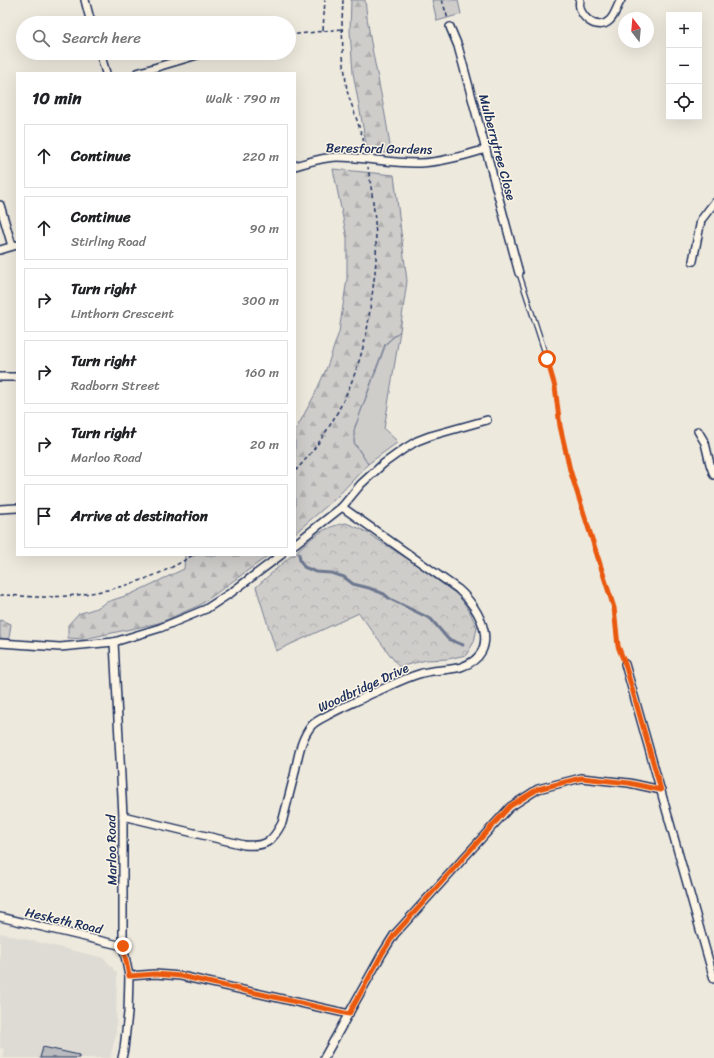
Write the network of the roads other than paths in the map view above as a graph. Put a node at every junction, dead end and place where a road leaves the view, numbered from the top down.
1 (85, 0) edge
2 (580, 0) edge
3 (620, 0) edge
4 (90, 16) edge
5 (450, 27) road end
6 (102, 60) edge
7 (181, 60) edge
8 (106, 72) edge
9 (140, 72) edge
10 (486, 149) junction
11 (296, 166) edge
12 (714, 203) edge
13 (0, 205) edge
14 (14, 246) edge
15 (0, 250) edge
16 (692, 261) dead end
17 (519, 273) joint
18 (547, 359) road end
19 (0, 377) edge
20 (15, 377) dead end
21 (487, 420) dead end
22 (698, 431) dead end
23 (714, 475) edge
24 (342, 507) junction
25 (16, 508) edge
26 (0, 509) edge
27 (296, 543) edge
28 (279, 556) edge
29 (114, 642) junction
30 (0, 643) edge
31 (625, 664) road end
32 (661, 790) junction
33 (123, 816) junction
34 (0, 917) edge
35 (123, 946) junction
36 (129, 976) junction
37 (714, 979) edge
38 (349, 1014) junction
39 (122, 1058) edge
40 (324, 1058) edge

1 - 4 street
2 - 3 street
5 - 10 street, Mulberrytree Close
6 - 8 street
7 - 9 street
10 - 11 street, Beresford Gardens
10 - 17 street, Mulberrytree Close
12 - 16 street
13 - 14 street
14 - 15 street
17 - 18 lane
19 - 20 street
21 - 24 street
22 - 23 street
24 - 27 street
24 - 33 street, Woodbridge Drive
25 - 26 street
28 - 29 street
29 - 30 street
29 - 33 street, Marloo Road
31 - 32 street
32 - 37 street
32 - 38 street
33 - 35 street, Marloo Road
34 - 35 street, Hesketh Road
35 - 36 street, Marloo Road
36 - 38 street
36 - 39 street, Marloo Road
38 - 40 street

